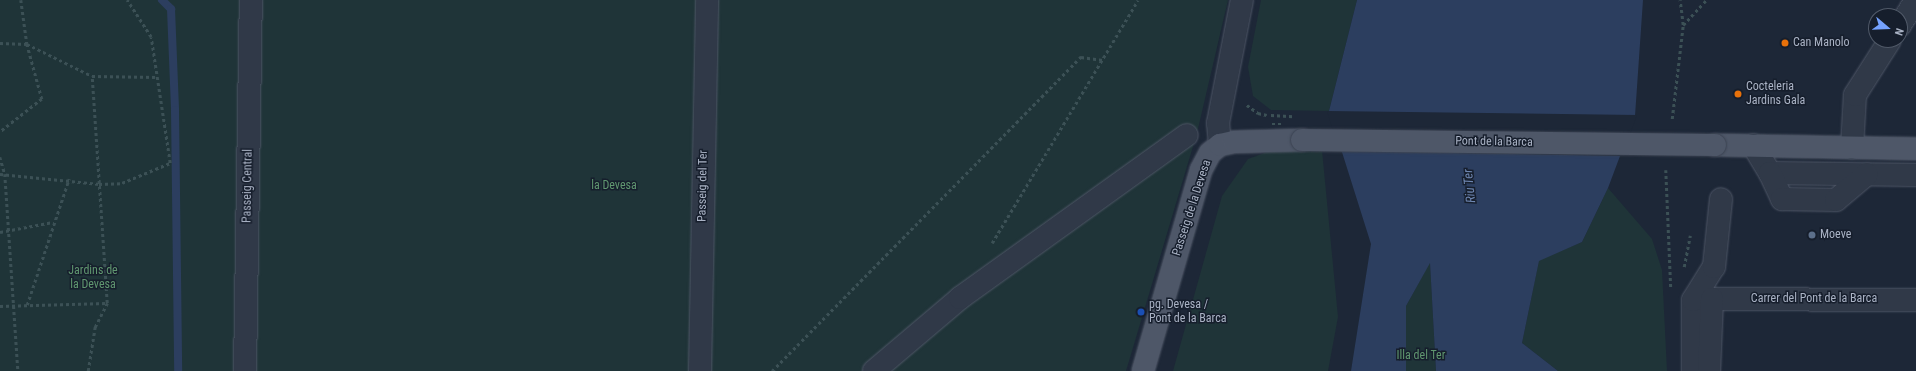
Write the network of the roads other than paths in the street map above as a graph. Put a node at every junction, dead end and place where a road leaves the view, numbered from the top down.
1 (251, 0) edge
2 (707, 0) edge
3 (1242, 0) edge
4 (1916, 0) edge
5 (1908, 12) edge
6 (1885, 48) edge
7 (1187, 135) dead end
8 (1220, 145) junction
9 (1753, 145) junction
10 (1852, 148) junction
11 (1916, 150) edge
12 (1916, 175) edge
13 (1721, 199) dead end
14 (1706, 294) junction
15 (1916, 300) edge
16 (245, 371) edge
17 (700, 371) edge
18 (874, 371) edge
19 (1143, 371) edge
20 (1694, 371) edge
21 (1709, 371) edge

1 - 16 street, Passeig Central
2 - 17 street, Passeig del Ter
3 - 8 street
4 - 5 street
6 - 10 street
7 - 18 street
8 - 9 main road, Pont de la Barca, bridge
8 - 19 main road, Passeig de la Devesa
9 - 10 main road
9 - 12 street
10 - 11 main road
13 - 14 street
14 - 15 street, Carrer del Pont de la Barca
14 - 20 street
14 - 21 street

